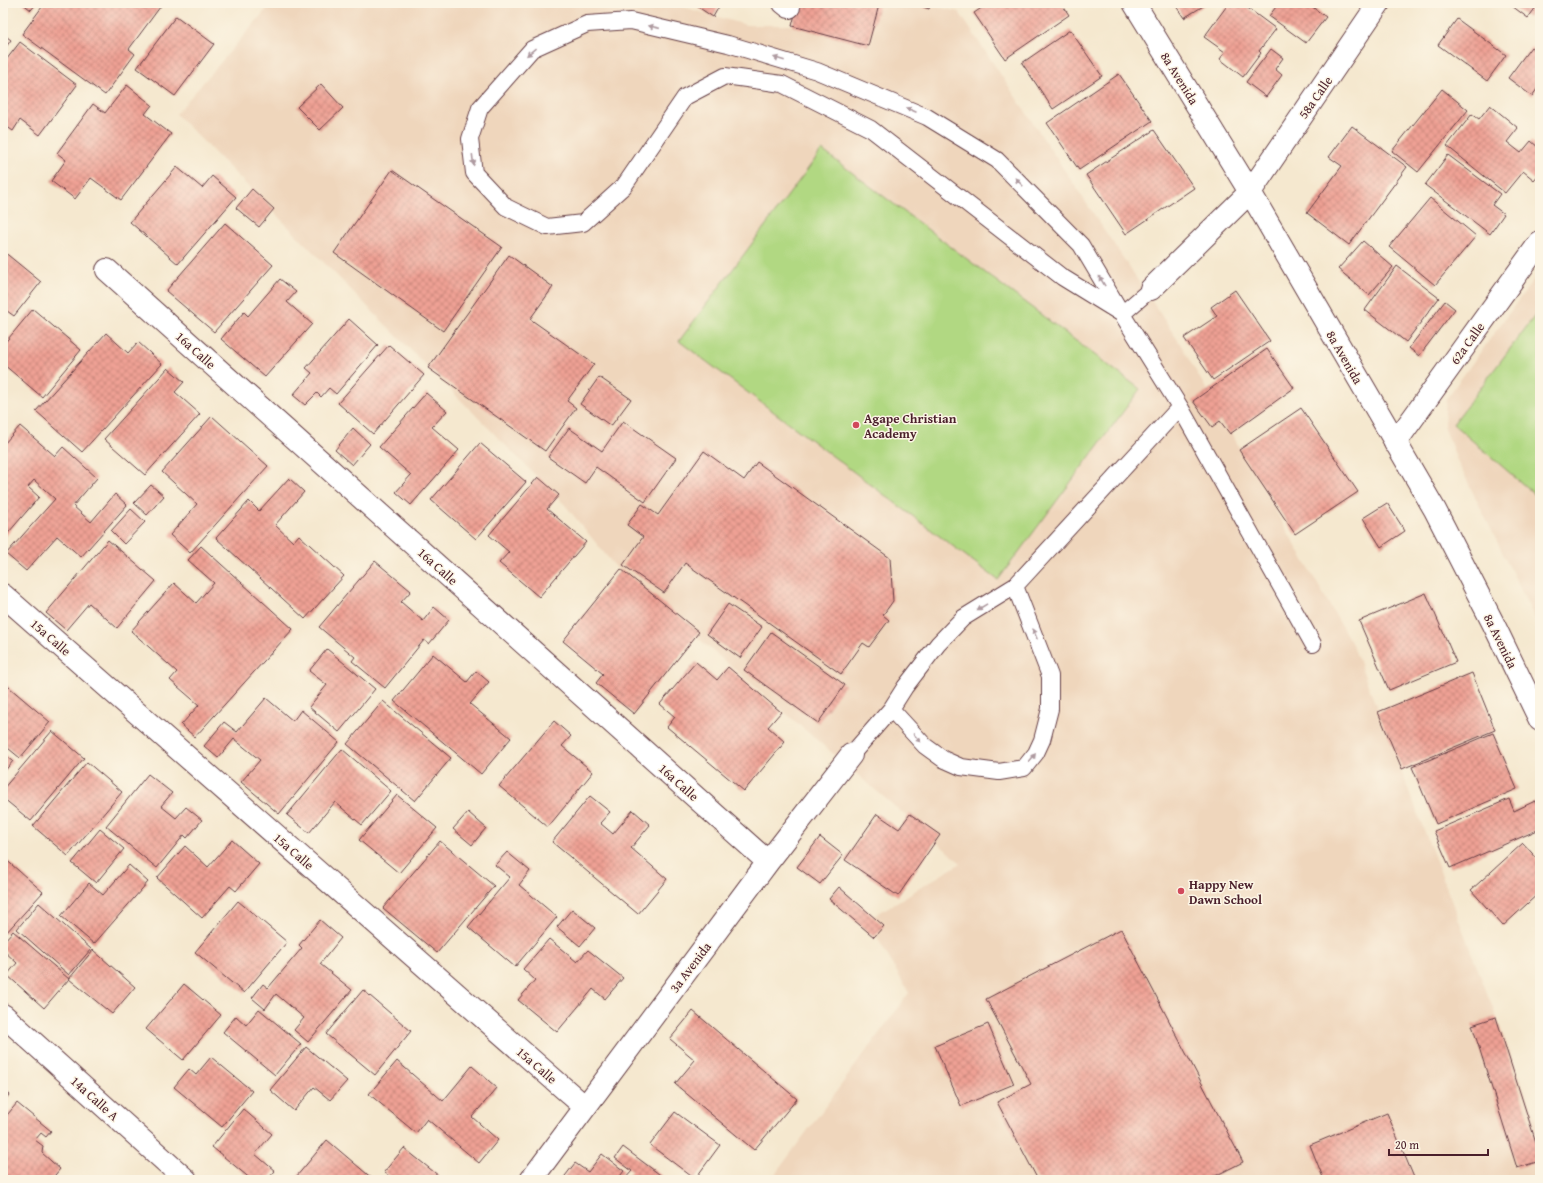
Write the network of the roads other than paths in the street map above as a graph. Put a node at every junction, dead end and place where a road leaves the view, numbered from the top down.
1 (1134, 3) edge
2 (1380, 3) edge
3 (1250, 192) junction
4 (1540, 242) edge
5 (107, 270) dead end
6 (1151, 289) joint
7 (1122, 314) junction
8 (1180, 407) junction
9 (1395, 443) junction
10 (1015, 586) junction
11 (3, 595) edge
12 (1313, 644) dead end
13 (891, 709) junction
14 (1540, 720) edge
15 (851, 755) joint
16 (768, 862) junction
17 (3, 1015) edge
18 (585, 1107) junction
19 (186, 1180) edge
20 (531, 1180) edge

1 - 3 street, 8a Avenida
2 - 3 street, 58a Calle
3 - 6 street, 58a Calle
3 - 9 street, 8a Avenida
4 - 9 street, 62a Calle
5 - 16 street, 16a Calle
6 - 7 lane
7 -> 7 lane
7 - 8 lane
8 - 10 lane
8 - 12 lane
9 - 14 street, 8a Avenida
10 -> 13 lane
13 -> 10 lane
11 - 18 street, 15a Calle
13 - 15 lane
15 - 16 street, 3a Avenida
16 - 18 street, 3a Avenida
17 - 19 street, 14a Calle A
18 - 20 street, 3a Avenida

